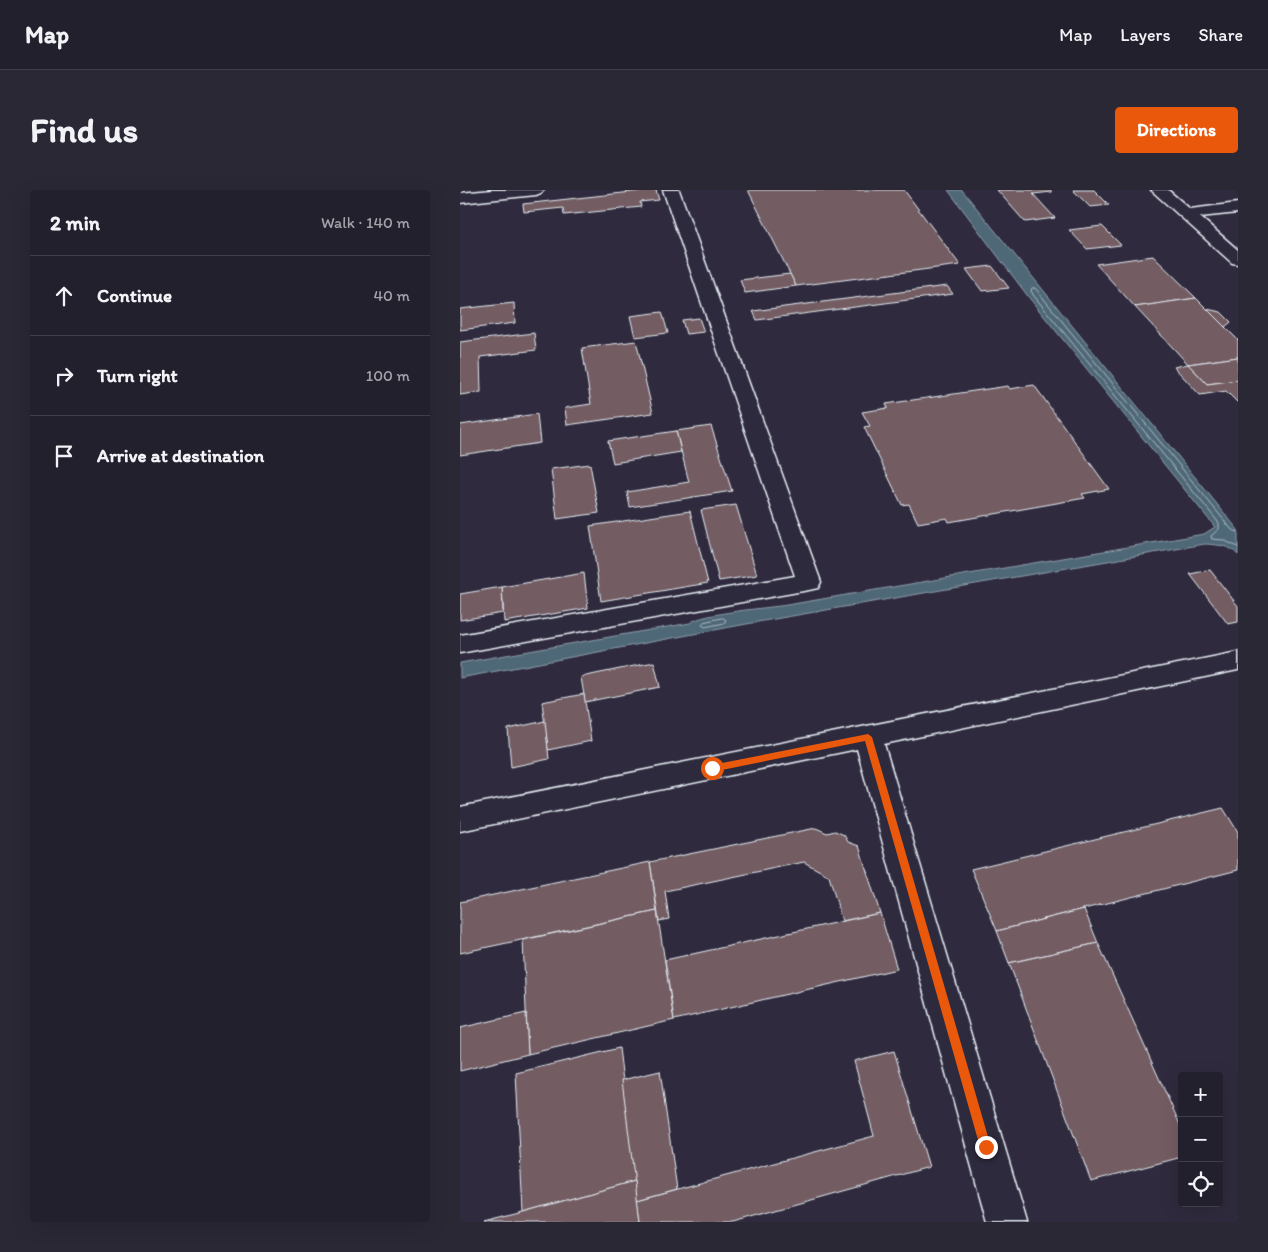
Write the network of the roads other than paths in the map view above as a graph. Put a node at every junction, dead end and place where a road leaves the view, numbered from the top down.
1 (536, 190) edge
2 (670, 190) edge
3 (1159, 190) edge
4 (460, 198) edge
5 (1238, 208) edge
6 (1187, 214) junction
7 (1238, 260) edge
8 (460, 644) edge
9 (1238, 661) edge
10 (868, 737) junction
11 (460, 819) edge
12 (1007, 1222) edge

1 - 4 street
2 - 8 street
3 - 6 street
5 - 6 street
6 - 7 street
9 - 10 street
10 - 11 street
10 - 12 street

